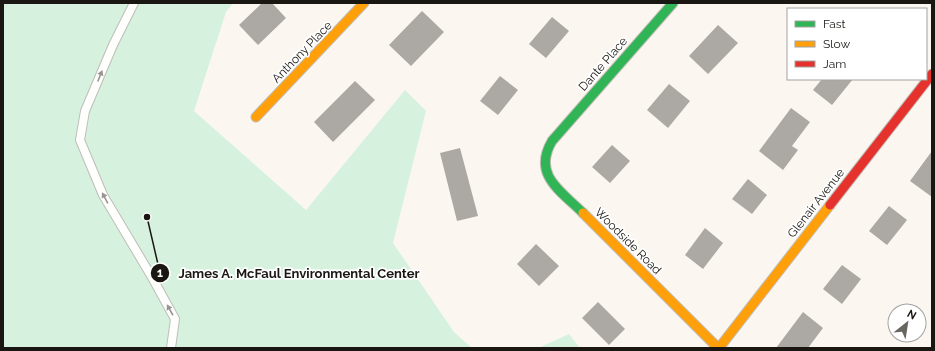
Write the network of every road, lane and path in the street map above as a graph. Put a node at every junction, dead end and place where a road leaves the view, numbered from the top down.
1 (134, 3) edge
2 (364, 3) edge
3 (673, 3) edge
4 (932, 74) edge
5 (256, 117) dead end
6 (552, 141) joint
7 (171, 348) edge
8 (719, 348) edge

7 -> 1 lane
2 - 5 street, Anthony Place
3 - 6 street, Dante Place
4 - 8 street, Glenair Avenue
6 - 8 street, Woodside Road

